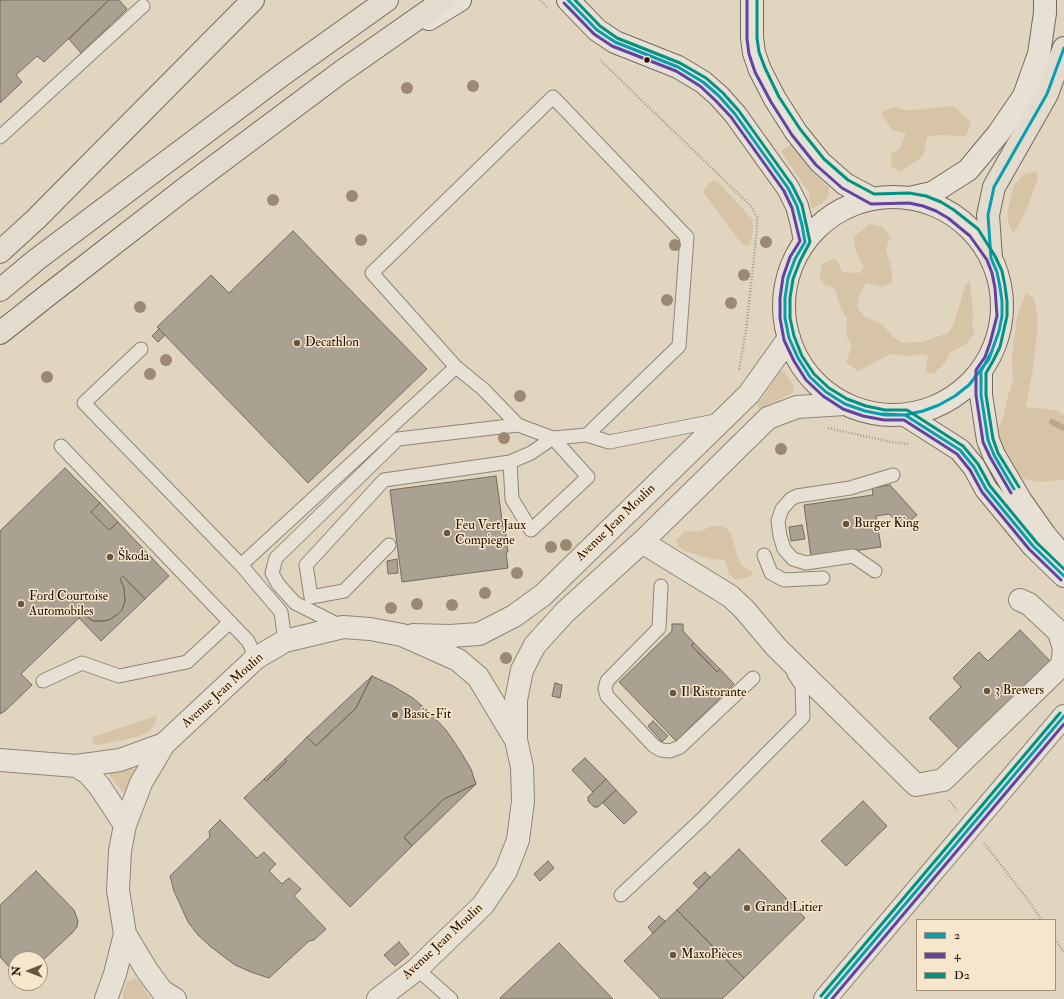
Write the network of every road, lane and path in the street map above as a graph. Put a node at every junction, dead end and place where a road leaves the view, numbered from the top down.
1 (253, 0) edge
2 (387, 0) edge
3 (444, 0) edge
4 (460, 0) edge
5 (752, 0) edge
6 (1045, 0) edge
7 (571, 3) edge
8 (143, 6) dead end
9 (1064, 48) edge
10 (597, 56) dead end
11 (341, 72) junction
12 (0, 137) edge
13 (909, 198) junction
14 (873, 199) junction
15 (805, 242) junction
16 (0, 252) edge
17 (991, 258) junction
18 (0, 290) edge
19 (0, 333) edge
20 (789, 338) junction
21 (141, 349) dead end
22 (456, 367) junction
23 (981, 371) junction
24 (738, 373) dead end
25 (845, 404) junction
26 (905, 415) junction
27 (722, 420) junction
28 (518, 425) junction
29 (823, 426) dead end
30 (587, 435) junction
31 (553, 438) junction
32 (61, 446) dead end
33 (917, 448) dead end
34 (510, 462) junction
35 (893, 475) dead end
36 (642, 542) junction
37 (389, 545) dead end
38 (764, 555) dead end
39 (1064, 557) edge
40 (241, 564) junction
41 (875, 571) dead end
42 (1064, 576) edge
43 (823, 578) dead end
44 (661, 586) dead end
45 (1020, 600) dead end
46 (230, 622) junction
47 (342, 626) junction
48 (402, 635) junction
49 (285, 641) junction
50 (776, 647) junction
51 (1064, 649) edge
52 (256, 658) junction
53 (753, 678) dead end
54 (43, 681) dead end
55 (1061, 727) edge
56 (516, 740) junction
57 (164, 744) junction
58 (0, 760) edge
59 (76, 766) junction
60 (125, 825) junction
61 (621, 895) dead end
62 (125, 934) junction
63 (1056, 940) edge
64 (1064, 952) edge
65 (417, 969) junction
66 (106, 999) edge
67 (174, 999) edge
68 (378, 999) edge
69 (451, 999) edge
70 (826, 999) edge

1 - 16 main road
2 - 18 main road
3 - 11 main road
4 - 11 street
5 - 14 street
6 - 13 street
7 - 15 street
8 - 12 lane
9 - 17 main road
10 - 24 path
11 - 19 main road
13 - 14 street
13 - 17 street
14 - 15 street
15 - 20 street
17 - 23 street
20 - 25 street
20 - 27 street, Avenue Jean Moulin
21 - 40 lane
22 - 28 lane
22 - 30 lane
22 - 40 lane
23 - 26 street
23 - 39 street
25 - 26 street
25 - 36 street, Avenue Jean Moulin
26 - 42 street
27 - 30 lane
27 - 48 street, Avenue Jean Moulin
28 - 31 lane
28 - 47 lane
29 - 33 path
30 - 31 lane
31 - 34 lane
31 - 34 lane
32 - 46 lane
34 - 37 lane
35 - 41 lane
36 - 50 street
36 - 56 street, Avenue Jean Moulin
38 - 43 lane
40 - 49 lane
44 - 53 lane
45 - 51 street
46 - 52 lane
46 - 54 lane
47 - 48 street, Avenue Jean Moulin
47 - 49 street, Avenue Jean Moulin
48 - 56 street, Avenue Jean Moulin
49 - 52 street, Avenue Jean Moulin
50 - 51 street
50 - 61 lane
52 - 57 street, Avenue Jean Moulin
55 - 70 street
56 - 65 street, Avenue Jean Moulin
57 - 59 street, Avenue Jean Moulin
57 - 60 street, Avenue Jean Moulin
58 - 59 street, Avenue Jean Moulin
59 - 60 street
60 - 62 street, Avenue Jean Moulin
62 - 66 street, Avenue Jean Moulin
62 - 67 street, Avenue Jean Moulin
63 - 64 path
65 - 68 street, Avenue Jean Moulin
65 - 69 lane

